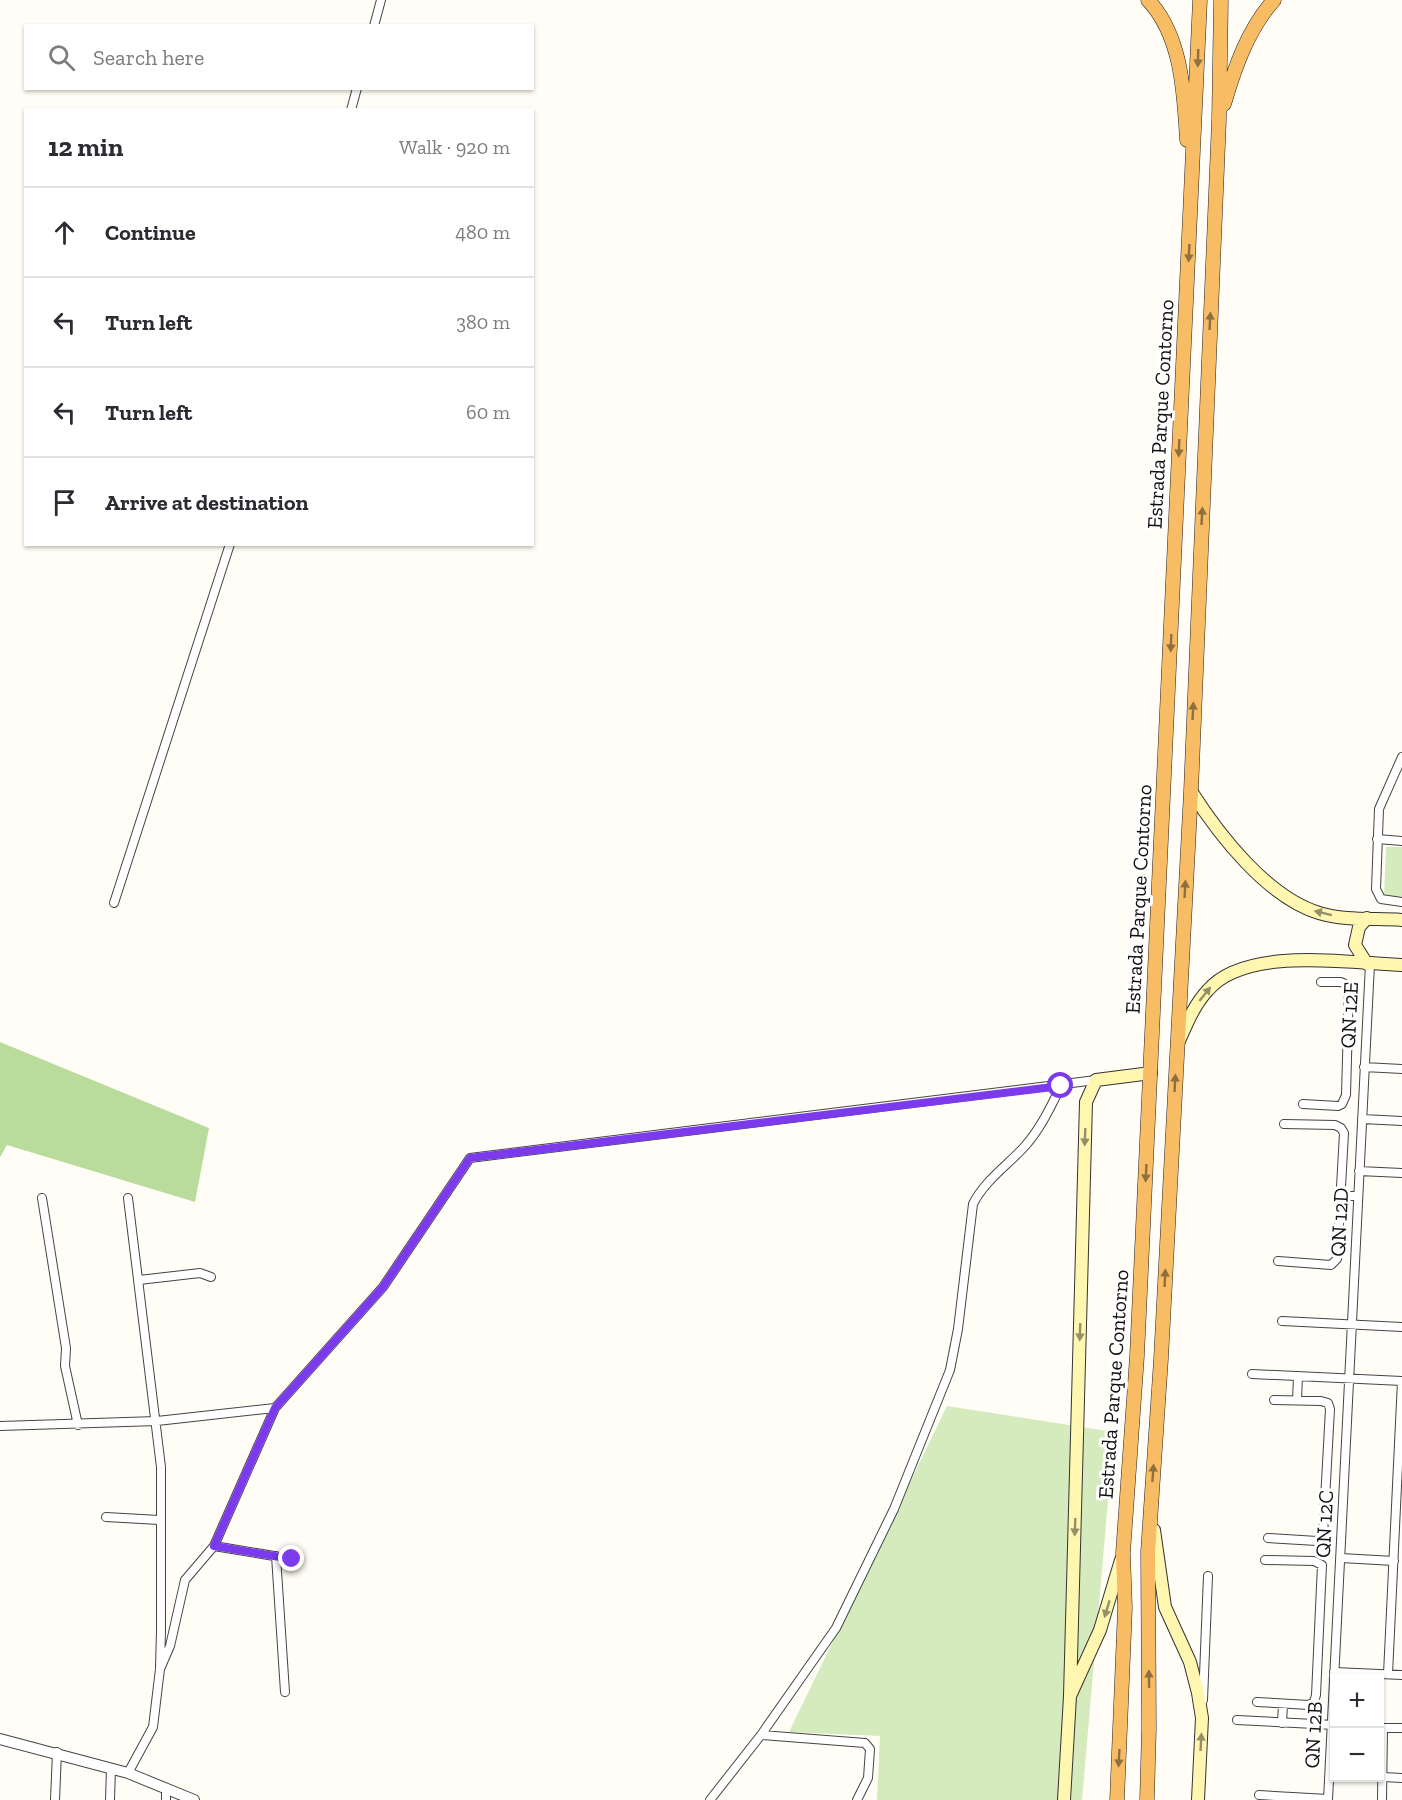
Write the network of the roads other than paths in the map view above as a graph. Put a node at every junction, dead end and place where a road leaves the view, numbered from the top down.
1 (381, 0) edge
2 (1148, 0) edge
3 (1200, 0) edge
4 (1221, 0) edge
5 (1274, 0) edge
6 (375, 24) edge
7 (356, 90) edge
8 (352, 108) edge
9 (1219, 120) junction
10 (1191, 214) junction
11 (229, 546) edge
12 (1166, 750) junction
13 (1191, 752) junction
14 (1402, 757) edge
15 (1391, 781) junction
16 (1402, 781) edge
17 (1191, 790) junction
18 (1377, 839) junction
19 (1402, 841) edge
20 (1402, 902) edge
21 (114, 903) dead end
22 (1367, 918) junction
23 (1402, 920) edge
24 (1368, 964) junction
25 (1399, 968) edge
26 (1321, 982) dead end
27 (1177, 1045) junction
28 (1348, 1047) junction
29 (1364, 1047) junction
30 (1364, 1067) junction
31 (1402, 1069) edge
32 (1151, 1073) junction
33 (1096, 1080) junction
34 (1061, 1086) junction
35 (1303, 1104) dead end
36 (1362, 1119) junction
37 (1402, 1121) edge
38 (1284, 1124) dead end
39 (1359, 1171) junction
40 (1402, 1173) edge
41 (1340, 1196) junction
42 (1358, 1196) junction
43 (42, 1198) dead end
44 (128, 1198) dead end
45 (1278, 1262) dead end
46 (211, 1277) dead end
47 (139, 1280) junction
48 (1282, 1321) dead end
49 (1352, 1324) junction
50 (1402, 1327) edge
51 (1137, 1356) junction
52 (1161, 1359) junction
53 (1252, 1374) dead end
54 (1298, 1376) junction
55 (1349, 1378) junction
56 (1402, 1381) edge
57 (1274, 1400) dead end
58 (1297, 1400) junction
59 (275, 1408) junction
60 (157, 1421) junction
61 (78, 1425) junction
62 (0, 1426) edge
63 (1400, 1483) edge
64 (1151, 1503) junction
65 (106, 1517) dead end
66 (159, 1520) junction
67 (1399, 1524) edge
68 (1268, 1538) dead end
69 (214, 1546) junction
70 (1123, 1553) junction
71 (276, 1556) junction
72 (1341, 1558) junction
73 (292, 1559) dead end
74 (1265, 1560) dead end
75 (1394, 1561) junction
76 (1208, 1576) dead end
77 (160, 1669) junction
78 (1334, 1672) joint
79 (1388, 1674) junction
80 (1402, 1675) edge
81 (285, 1692) dead end
82 (1070, 1696) junction
83 (1257, 1702) dead end
84 (1283, 1704) junction
85 (1202, 1719) junction
86 (1237, 1720) dead end
87 (1282, 1723) junction
88 (1330, 1725) edge
89 (1333, 1728) edge
90 (1384, 1728) edge
91 (1402, 1728) edge
92 (761, 1735) junction
93 (0, 1739) edge
94 (57, 1752) junction
95 (111, 1768) junction
96 (128, 1773) junction
97 (1384, 1777) edge
98 (1402, 1778) edge
99 (1383, 1782) edge
100 (166, 1788) junction
101 (1258, 1796) dead end
102 (1291, 1799) edge
103 (1328, 1799) edge
104 (55, 1800) edge
105 (110, 1800) edge
106 (166, 1800) edge
107 (194, 1800) edge
108 (710, 1800) edge
109 (857, 1800) edge
110 (1064, 1800) edge
111 (1117, 1800) edge
112 (1147, 1800) edge
113 (1198, 1800) edge
114 (1382, 1800) edge

1 - 6 street
2 - 10 highway
3 -> 10 highway, Estrada Parque Contorno
4 - 9 highway
5 - 9 highway
7 - 8 street
13 -> 9 highway
10 -> 12 highway, Estrada Parque Contorno
11 - 21 street
12 - 13 highway
12 - 32 highway, Estrada Parque Contorno
13 - 17 highway
14 - 15 street
15 - 16 street
15 - 18 street
22 -> 17 main road
27 -> 17 highway
18 - 19 street
18 - 20 street
22 - 23 main road
22 - 24 main road
24 - 25 main road
27 -> 24 main road
24 - 29 street, QN 12E
26 - 28 street
52 -> 27 highway
28 - 29 street
28 - 35 street
29 - 30 street, QN 12E
30 - 31 street
30 - 36 street, QN 12D
32 - 33 main road
32 -> 51 highway, Estrada Parque Contorno
33 - 34 street
33 -> 82 main road
34 - 59 street
34 - 92 street
36 - 37 street
36 - 39 street, QN 12D
38 - 41 street
39 - 40 street
39 - 42 street, QN 12D
41 - 42 street
41 - 45 street
42 - 49 street, QN 12D
43 - 61 street
44 - 47 street
46 - 47 street
47 - 60 street
48 - 49 street
49 - 50 street
49 - 55 street, QN 12D
51 - 52 highway
51 - 70 highway, Estrada Parque Contorno
64 -> 52 highway
53 - 54 street
54 - 55 street
54 - 58 street
55 - 56 street
55 - 72 street, QN 12C
56 - 63 street
57 - 58 street
58 - 68 street
59 - 60 street
59 - 69 street
60 - 61 street
60 - 66 street
61 - 62 street
63 - 67 street
64 - 85 main road
112 -> 64 highway
65 - 66 street
66 - 77 street
67 - 75 street
69 - 71 street
69 - 77 street
70 -> 82 main road
70 -> 111 highway, Estrada Parque Contorno
71 - 73 street
71 - 81 street
72 - 75 street
72 - 78 street, QN 12C
74 - 84 street
75 - 79 street
76 - 85 street
77 - 96 street
78 - 79 street
79 - 80 street
82 - 110 main road
83 - 84 street
84 - 87 street
113 -> 85 main road
86 - 87 street
87 - 88 street
89 - 103 street, QN 12B
90 - 91 street
92 - 108 street
92 - 109 street
93 - 94 street
94 - 95 street
94 - 104 street
95 - 96 street
95 - 105 street
96 - 100 street
97 - 98 street
99 - 114 street
100 - 106 street
100 - 107 street
101 - 102 street
102 - 103 street

